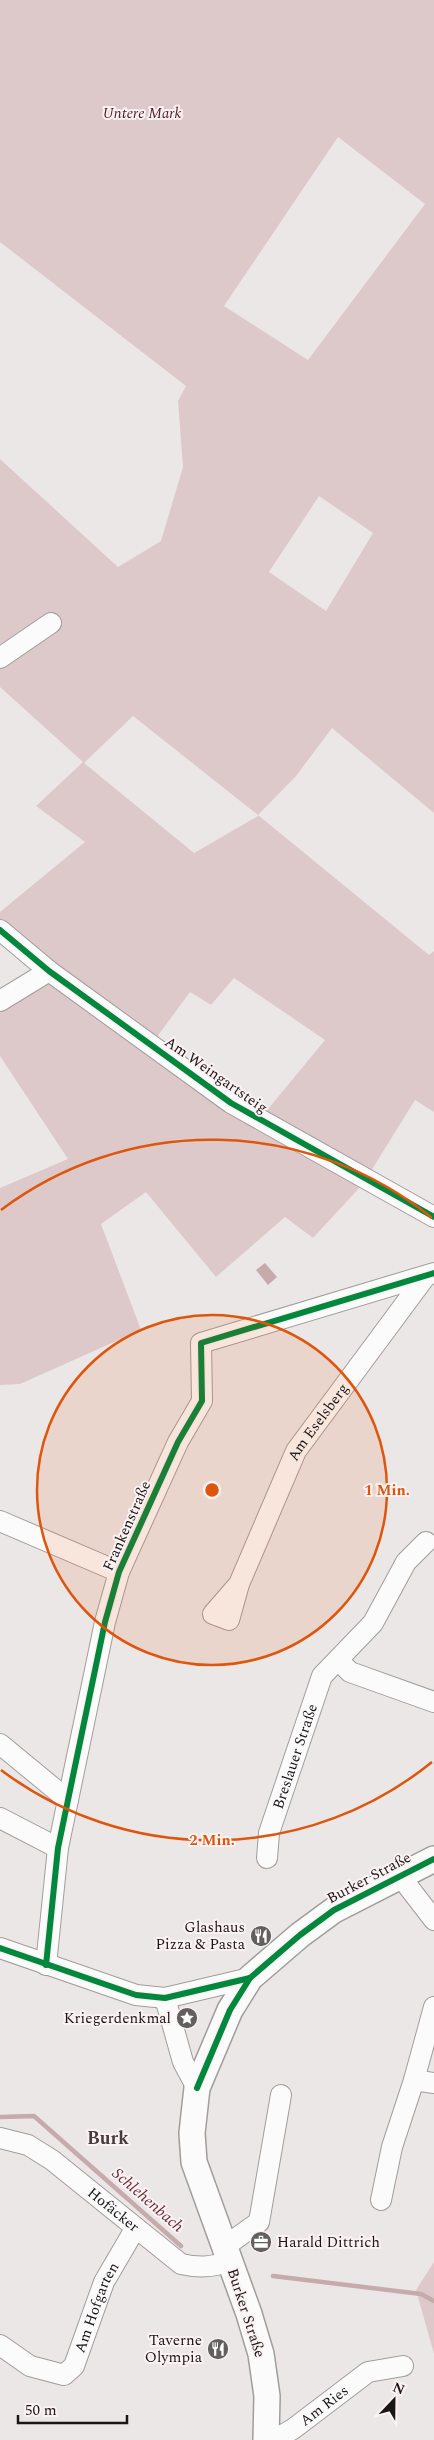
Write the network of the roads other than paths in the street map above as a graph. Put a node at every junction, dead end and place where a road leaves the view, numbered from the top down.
1 (51, 622) dead end
2 (0, 658) edge
3 (0, 930) edge
4 (49, 971) junction
5 (0, 1001) edge
6 (434, 1217) edge
7 (429, 1275) edge
8 (0, 1521) edge
9 (426, 1542) dead end
10 (119, 1572) junction
11 (239, 1584) dead end
12 (338, 1660) junction
13 (434, 1702) edge
14 (0, 1744) edge
15 (68, 1800) junction
16 (0, 1818) edge
17 (58, 1848) junction
18 (267, 1858) dead end
19 (434, 1859) edge
20 (400, 1876) junction
21 (434, 1920) edge
22 (0, 1948) edge
23 (46, 1965) junction
24 (250, 1978) junction
25 (165, 1998) junction
26 (434, 2007) edge
27 (414, 2080) junction
28 (434, 2083) edge
29 (197, 2088) junction
30 (281, 2095) dead end
31 (0, 2138) edge
32 (380, 2200) dead end
33 (135, 2229) junction
34 (226, 2255) junction
35 (0, 2345) edge
36 (403, 2366) dead end
37 (266, 2440) edge
38 (274, 2440) edge

1 - 2 street
3 - 4 street, Am Weingartsteig
4 - 5 street
4 - 6 street, Am Weingartsteig
7 - 10 street, Frankenstraße
7 - 11 street, Am Eselsberg
8 - 10 street, Frankenstraße
9 - 12 street, Breslauer Straße
10 - 15 street, Frankenstraße
12 - 13 street
12 - 18 street, Breslauer Straße
14 - 15 street
15 - 17 street, Frankenstraße
16 - 17 street
17 - 23 street, Frankenstraße
19 - 20 main road, Burker Straße
20 - 21 street
20 - 24 main road, Burker Straße
22 - 23 street
23 - 25 street
24 - 25 street
24 - 29 main road, Burker Straße
25 - 29 street
26 - 27 street
27 - 28 street
27 - 32 street
29 - 34 main road, Burker Straße
30 - 34 street
31 - 33 street, Hofäcker
33 - 34 street, Hofäcker
33 - 35 street, Am Hofgarten
34 - 37 main road, Burker Straße
36 - 38 street, Am Ries

